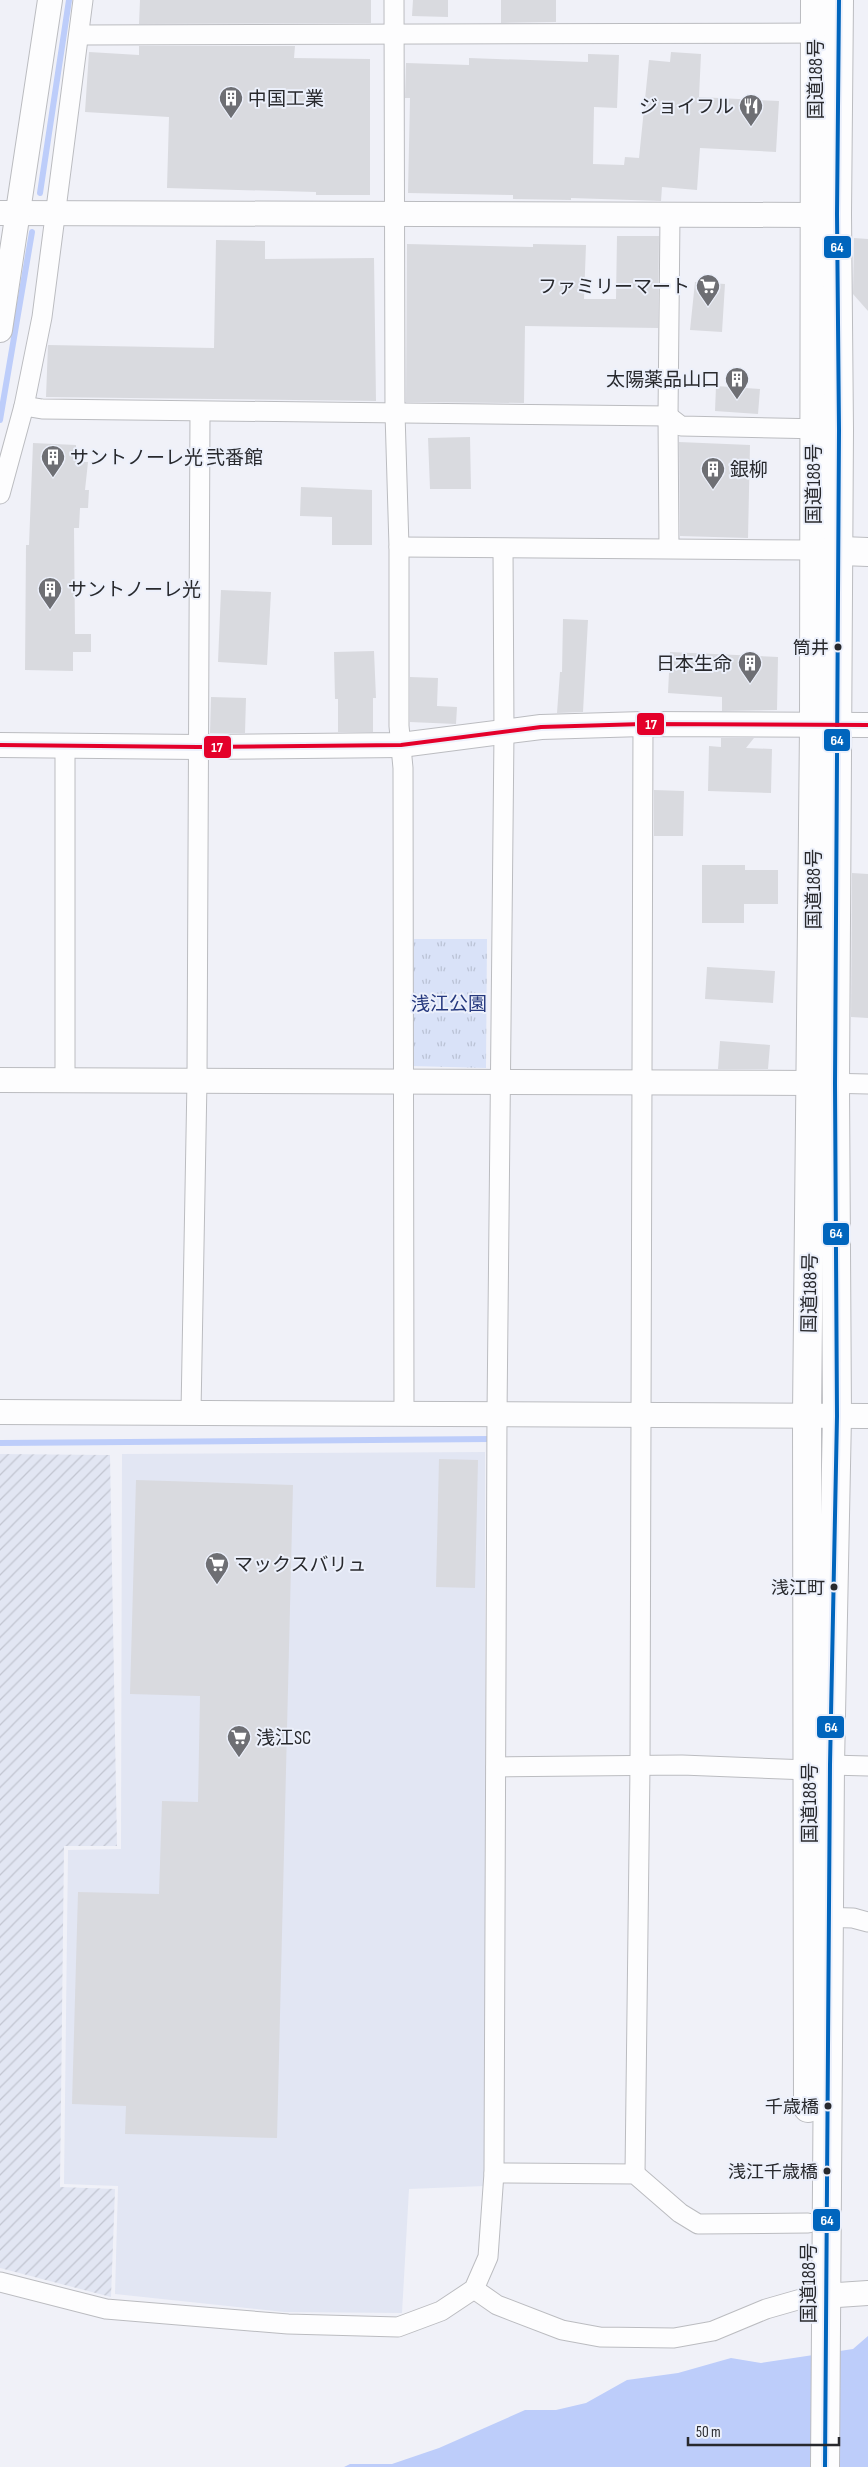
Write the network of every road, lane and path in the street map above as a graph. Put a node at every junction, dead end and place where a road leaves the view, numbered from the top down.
1 (50, 0) edge
2 (83, 0) edge
3 (394, 0) edge
4 (815, 0) edge
5 (838, 0) edge
6 (827, 33) junction
7 (79, 34) junction
8 (394, 36) junction
9 (55, 212) junction
10 (9, 213) edge
11 (396, 214) junction
12 (826, 215) junction
13 (670, 216) junction
14 (0, 330) edge
15 (24, 406) junction
16 (200, 412) junction
17 (395, 413) junction
18 (668, 416) junction
19 (827, 429) junction
20 (0, 494) edge
21 (399, 547) junction
22 (669, 548) junction
23 (503, 549) junction
24 (826, 551) junction
25 (868, 552) edge
26 (643, 724) junction
27 (825, 725) junction
28 (868, 725) edge
29 (504, 733) junction
30 (0, 745) edge
31 (401, 745) junction
32 (65, 746) junction
33 (198, 747) junction
34 (65, 1079) junction
35 (0, 1080) edge
36 (197, 1080) junction
37 (404, 1082) junction
38 (500, 1082) junction
39 (641, 1082) junction
40 (823, 1083) junction
41 (868, 1084) edge
42 (0, 1412) edge
43 (191, 1412) junction
44 (404, 1414) junction
45 (496, 1414) junction
46 (808, 1415) junction
47 (640, 1416) junction
48 (837, 1416) junction
49 (868, 1416) edge
50 (640, 1766) junction
51 (868, 1766) edge
52 (496, 1767) junction
53 (820, 1768) junction
54 (819, 1917) junction
55 (868, 1922) edge
56 (494, 2173) junction
57 (635, 2174) junction
58 (808, 2223) junction
59 (0, 2282) edge
60 (474, 2289) junction
61 (868, 2293) edge
62 (817, 2306) junction
63 (807, 2467) edge
64 (825, 2467) edge

1 - 10 street
2 - 7 street
3 - 8 street
4 - 6 main road, 国道188号
5 - 6 main road, 国道188号
6 - 8 street
6 - 12 main road, 国道188号
7 - 8 street
7 - 9 street
8 - 11 street
9 - 10 street
9 - 11 street
9 - 15 street
10 - 14 street
11 - 13 street
11 - 17 street
12 - 13 street
12 - 19 main road, 国道188号
13 - 18 street
15 - 16 street
15 - 20 street
16 - 17 street
16 - 33 street
17 - 18 street
17 - 21 street
18 - 19 street
18 - 22 street
19 - 24 main road, 国道188号
21 - 23 street
21 - 31 street
22 - 23 street
22 - 24 street
23 - 29 street
24 - 25 main road
24 - 27 main road, 国道188号
26 - 27 street
26 - 29 street
26 - 39 street
27 - 28 street
27 - 40 main road, 国道188号
29 - 31 street
29 - 38 street
30 - 32 street
31 - 33 street
31 - 37 street
32 - 33 street
32 - 34 street
33 - 36 street
34 - 35 street
34 - 36 street
36 - 37 street
36 - 43 street
37 - 38 street
37 - 44 street
38 - 39 street
38 - 45 street
39 - 40 street
39 - 47 street
40 - 41 street
40 - 46 main road, 国道188号
40 - 48 main road, 国道188号
42 - 43 street
43 - 44 street
44 - 45 street
45 - 47 street
45 - 52 street
46 - 47 street
46 - 48 street
46 - 53 main road, 国道188号
47 - 50 street
48 - 49 street
48 - 53 main road, 国道188号
50 - 52 street
50 - 53 street
50 - 57 street
51 - 53 street
52 - 56 street
53 - 54 main road, 国道188号
54 - 55 street
54 - 58 main road, 国道188号
54 - 62 main road, 国道188号
56 - 57 street
56 - 60 street
57 - 58 street
58 - 62 main road, 国道188号
59 - 60 street
60 - 62 street
61 - 62 street
62 - 63 main road, 国道188号
62 - 64 main road, 国道188号

